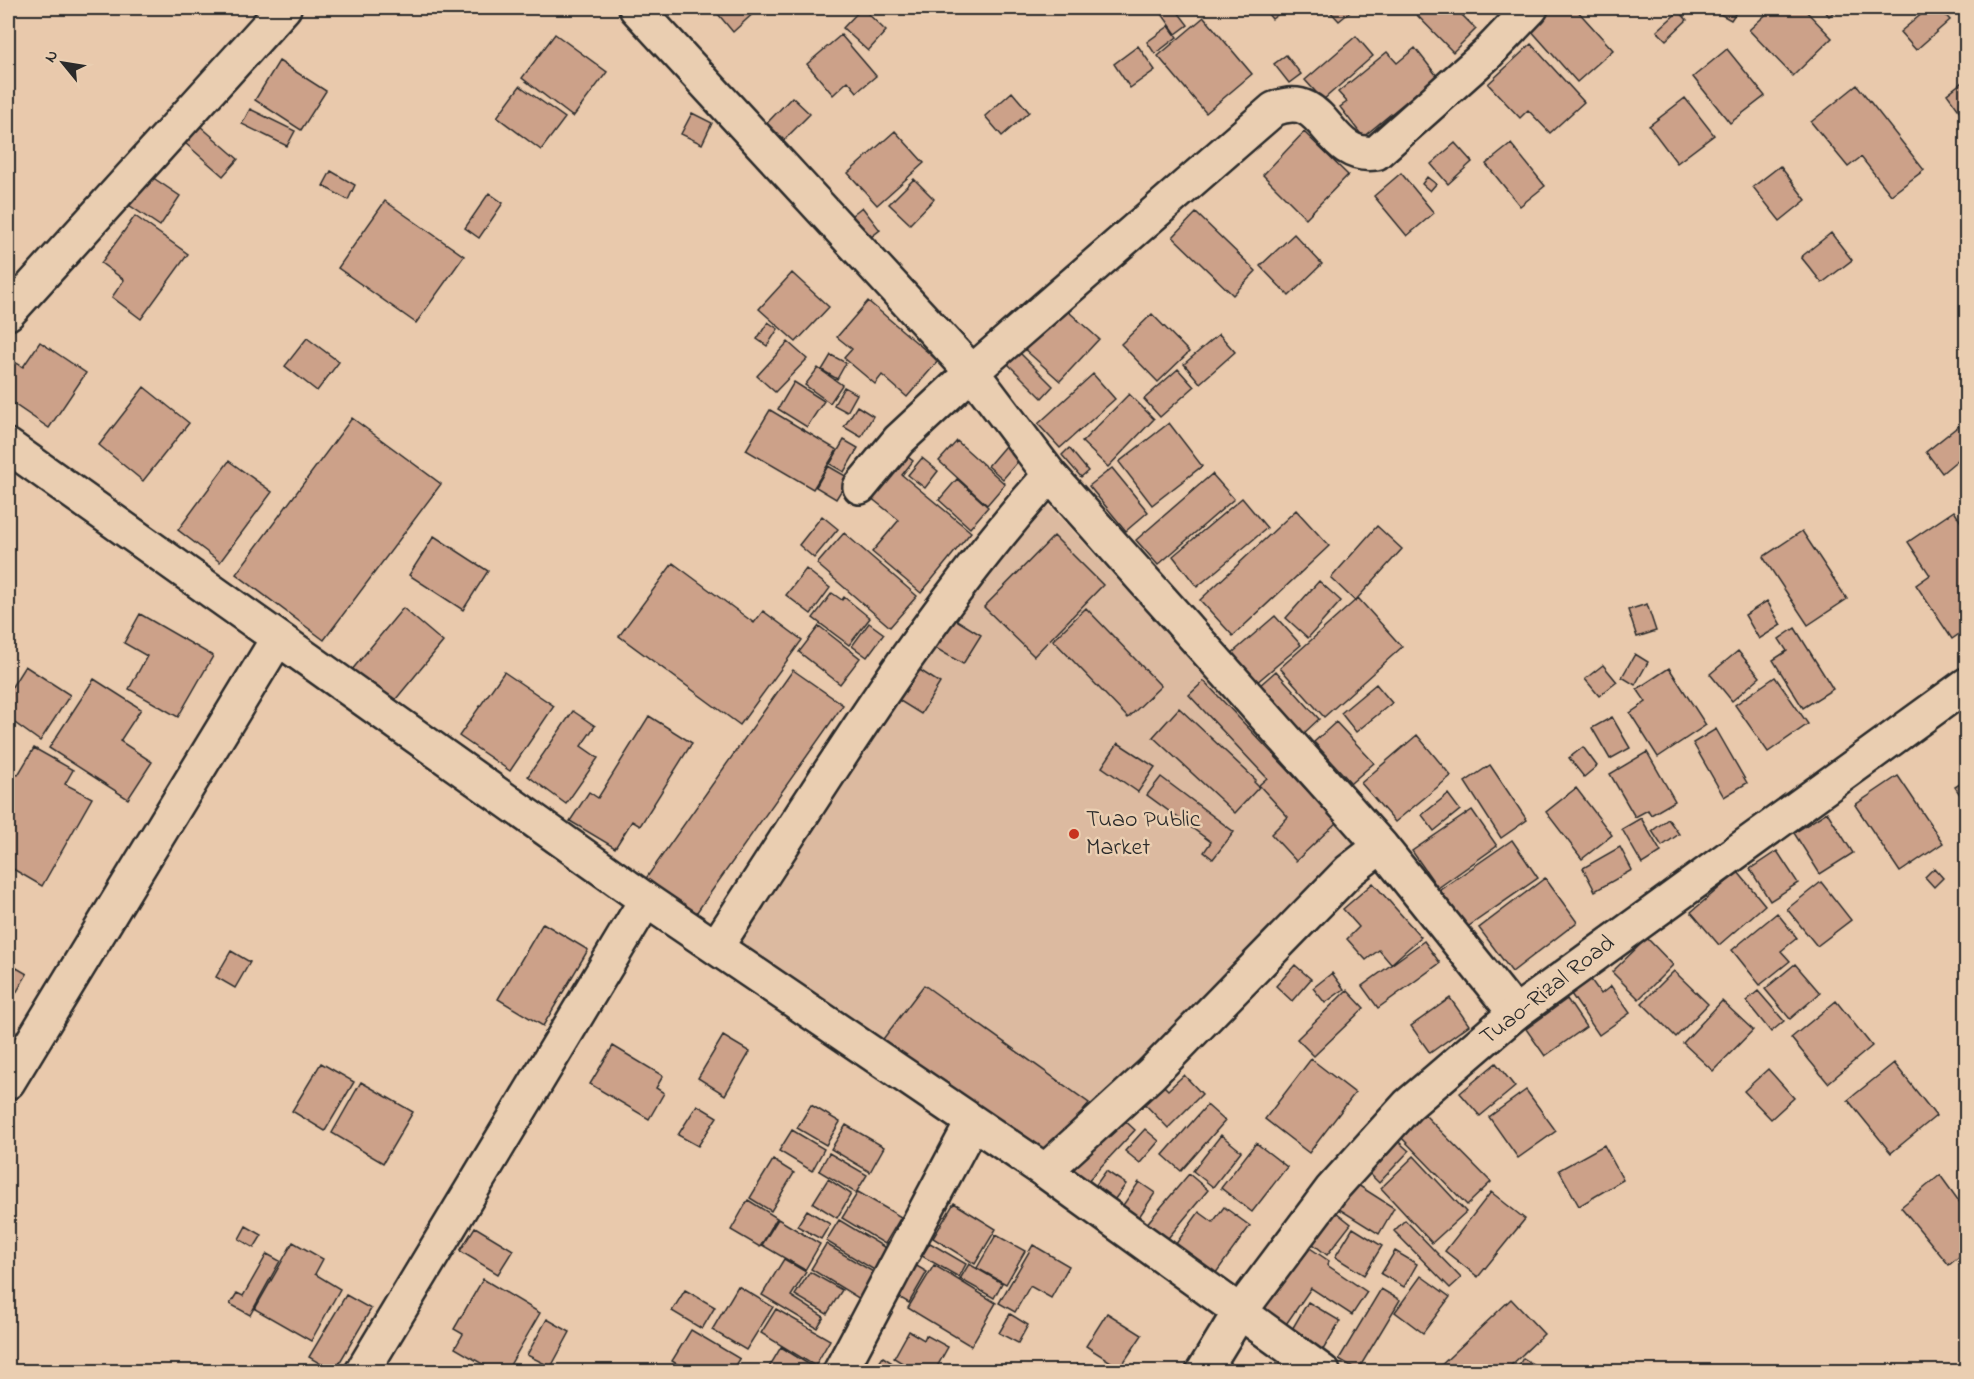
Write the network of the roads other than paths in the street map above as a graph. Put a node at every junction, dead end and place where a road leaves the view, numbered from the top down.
1 (284, 8) edge
2 (636, 8) edge
3 (1531, 8) edge
4 (8, 313) edge
5 (972, 372) junction
6 (8, 446) edge
7 (1050, 474) junction
8 (860, 487) dead end
9 (278, 638) junction
10 (1966, 685) edge
11 (1381, 846) junction
12 (646, 900) junction
13 (716, 947) junction
14 (1515, 1013) junction
15 (8, 1082) edge
16 (972, 1123) junction
17 (1045, 1171) junction
18 (1239, 1313) junction
19 (362, 1371) edge
20 (840, 1371) edge
21 (1203, 1371) edge
22 (1323, 1371) edge

1 - 4 street
2 - 5 street
3 - 5 street
5 - 7 street
5 - 8 street
6 - 9 street
7 - 11 street
7 - 13 street
9 - 12 street
9 - 15 street
10 - 14 street, Tuao-Rizal Road
11 - 14 street
11 - 17 street
12 - 13 street
12 - 19 street
13 - 16 street
14 - 18 street, Tuao-Rizal Road
16 - 17 street
16 - 20 street
17 - 18 street
18 - 21 street, Tuao-Rizal Road
18 - 22 street

